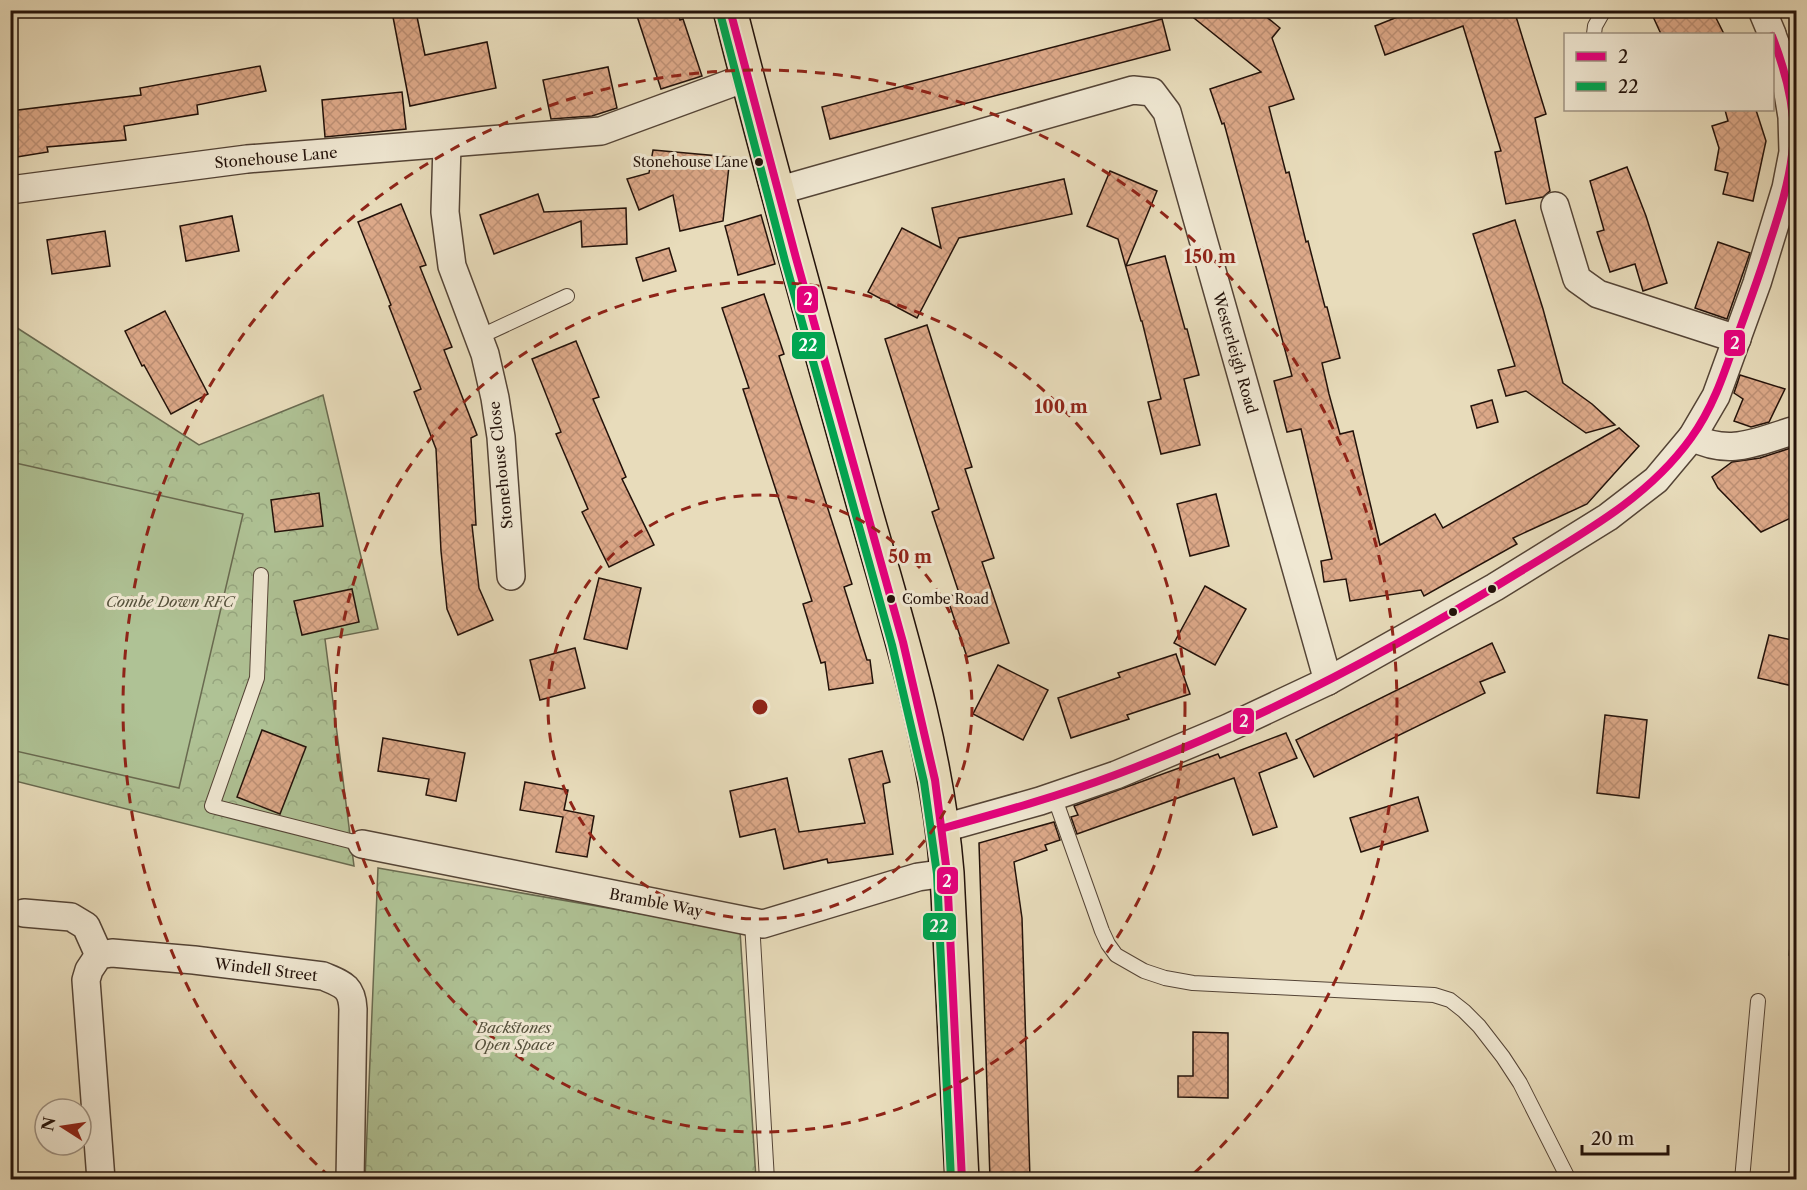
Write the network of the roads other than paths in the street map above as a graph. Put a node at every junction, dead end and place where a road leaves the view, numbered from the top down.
1 (730, 10) edge
2 (1604, 10) edge
3 (1762, 10) edge
4 (1594, 33) edge
5 (1771, 33) edge
6 (1774, 40) edge
7 (748, 77) junction
8 (1792, 83) edge
9 (447, 145) junction
10 (10, 190) edge
11 (777, 190) junction
12 (1555, 206) dead end
13 (567, 296) dead end
14 (479, 336) junction
15 (1737, 339) junction
16 (1797, 430) edge
17 (1692, 436) junction
18 (261, 575) dead end
19 (511, 576) dead end
20 (1328, 681) junction
21 (1054, 796) junction
22 (944, 828) junction
23 (362, 844) joint
24 (948, 873) junction
25 (24, 913) dead end
26 (752, 922) junction
27 (99, 955) junction
28 (1758, 1001) dead end
29 (101, 1179) edge
30 (350, 1179) edge
31 (767, 1179) edge
32 (962, 1179) edge
33 (1569, 1179) edge
34 (1742, 1179) edge

1 - 7 main road
2 - 4 lane
3 - 5 street
6 - 8 street
7 - 9 street, Stonehouse Lane
7 - 11 main road
8 - 15 street
9 - 10 street, Stonehouse Lane
9 - 14 street, Stonehouse Close
11 - 20 street, Westerleigh Road
11 - 22 main road
12 - 15 street
13 - 14 lane
14 - 19 street, Stonehouse Close
15 - 17 street
16 - 17 street
17 - 20 street
18 - 23 lane
20 - 21 street
21 - 22 street
21 - 33 lane
22 - 24 main road
23 - 26 street, Bramble Way
24 - 26 street, Bramble Way
24 - 32 main road
25 - 27 street
26 - 31 lane
27 - 29 street
27 - 30 street, Windell Street
28 - 34 lane

